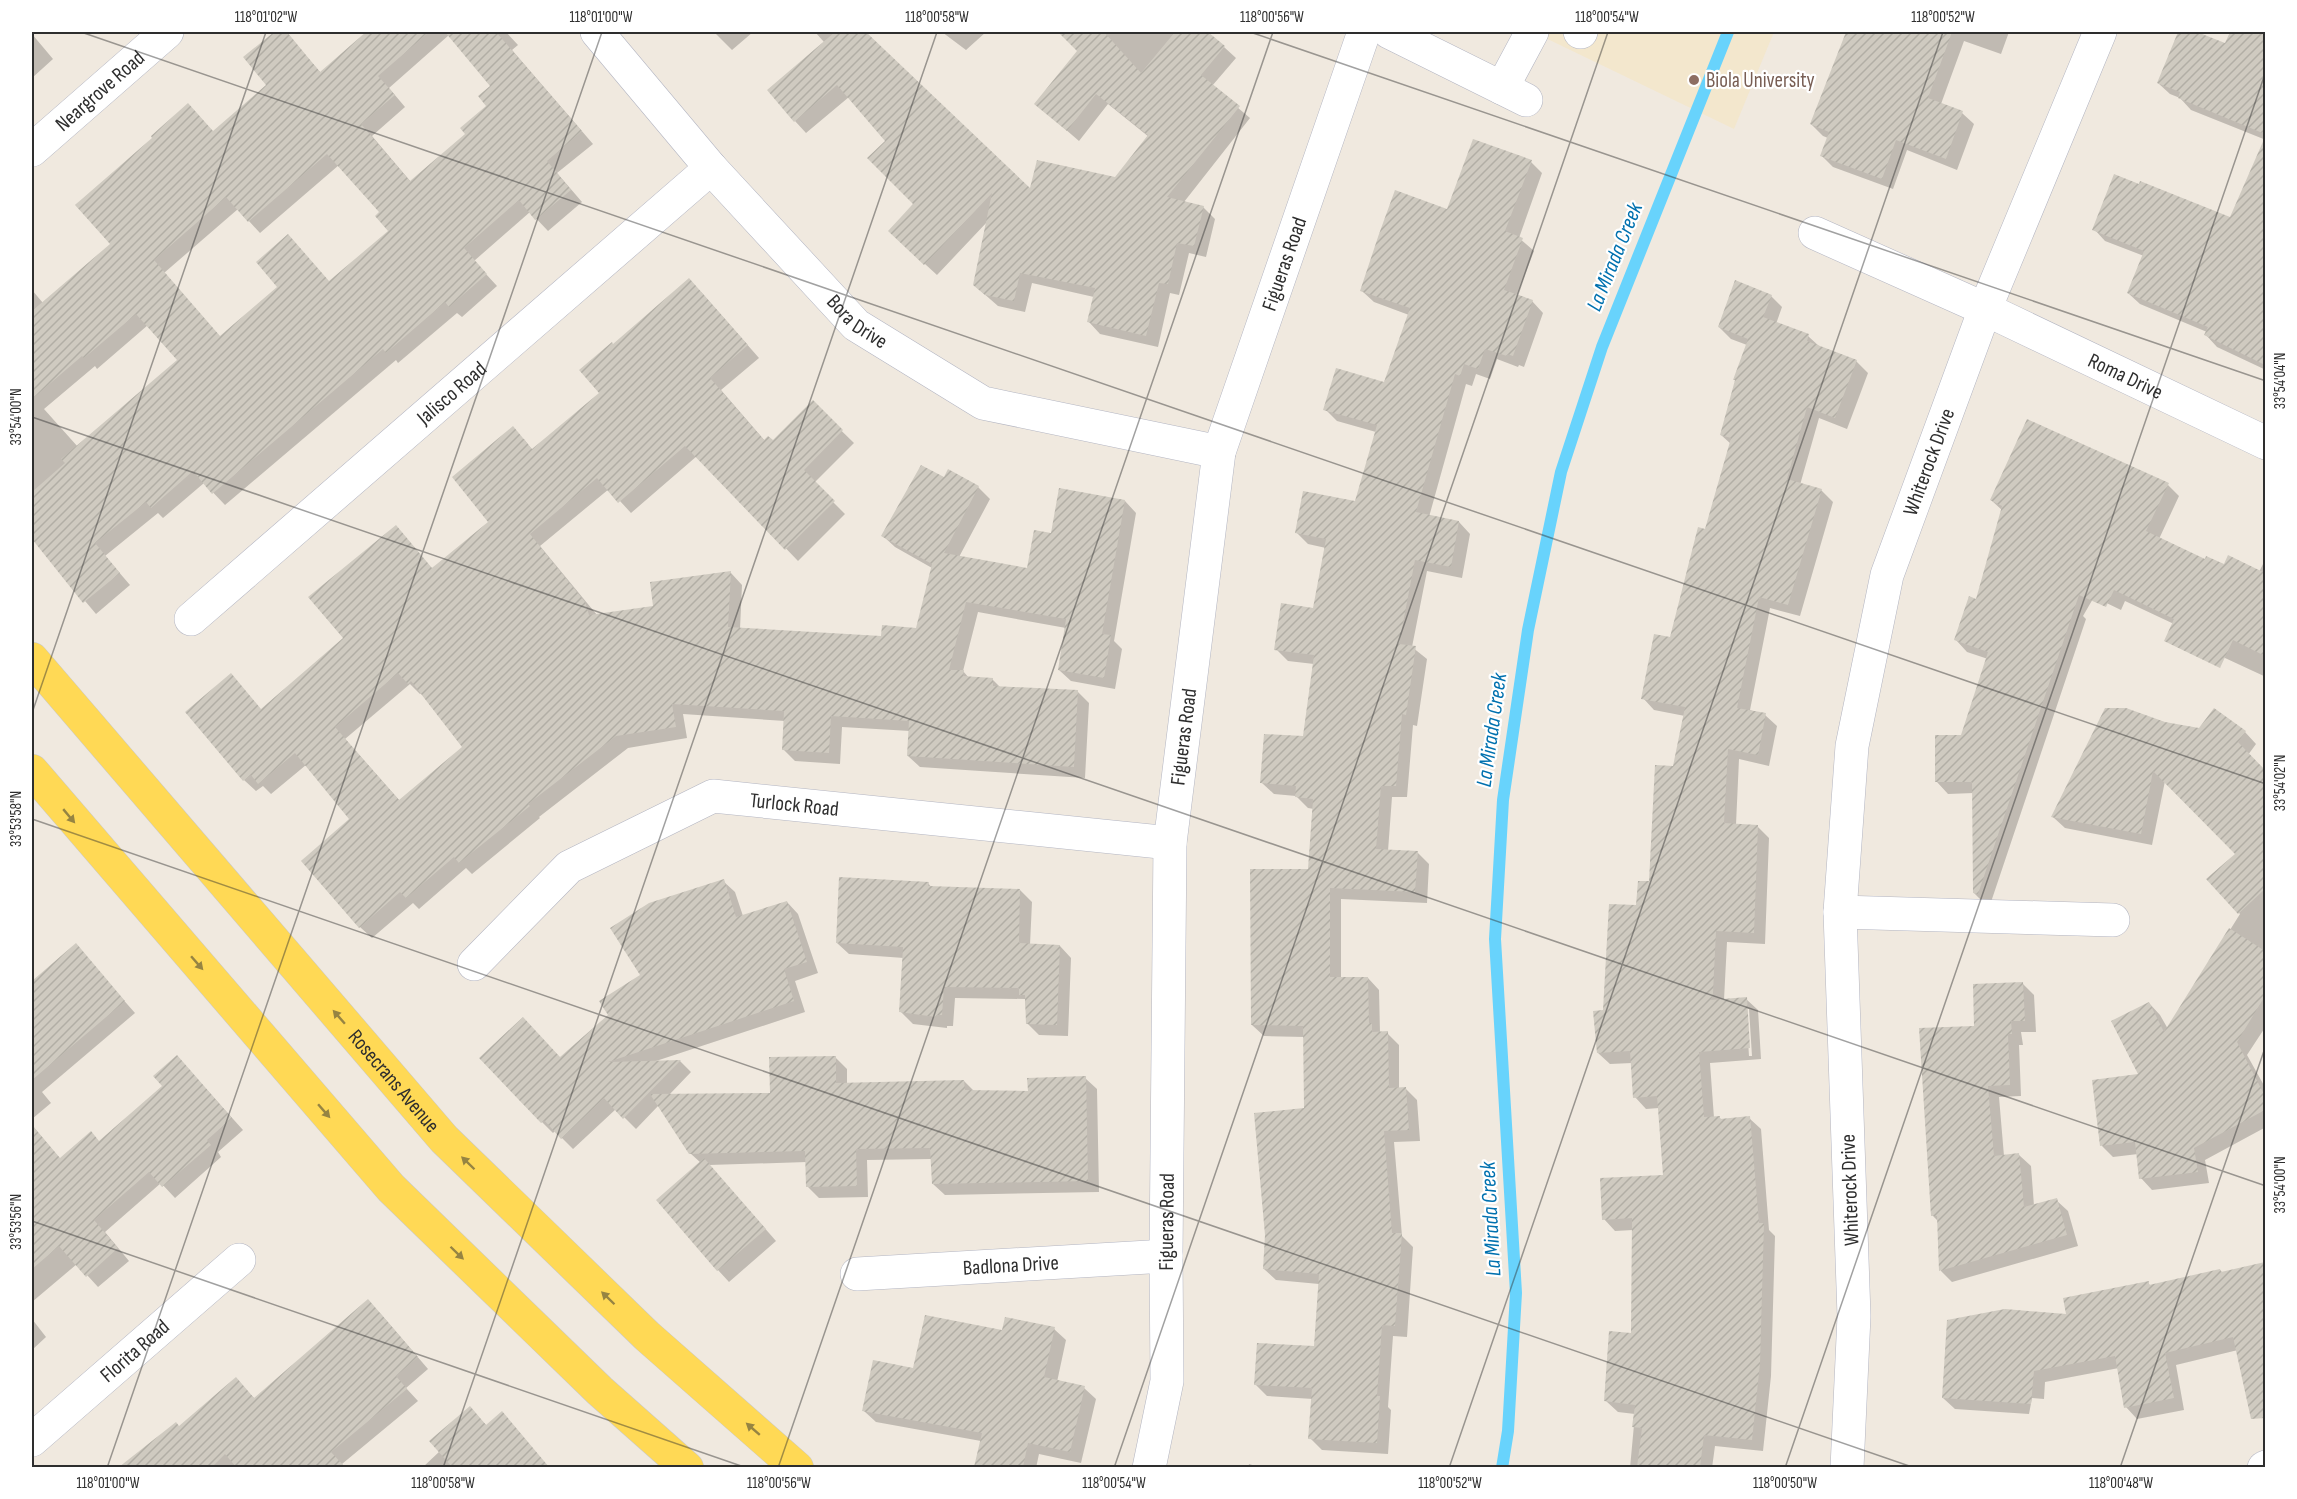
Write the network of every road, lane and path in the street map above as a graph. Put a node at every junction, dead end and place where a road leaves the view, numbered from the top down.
1 (168, 32) edge
2 (597, 32) edge
3 (1364, 32) edge
4 (1389, 32) edge
5 (1532, 32) edge
6 (2100, 32) edge
7 (32, 150) edge
8 (711, 168) junction
9 (1815, 233) dead end
10 (1985, 309) junction
11 (2265, 443) edge
12 (1218, 452) junction
13 (191, 619) dead end
14 (32, 659) edge
15 (32, 771) edge
16 (1170, 843) junction
17 (1840, 912) junction
18 (2113, 920) dead end
19 (474, 964) dead end
20 (1166, 1256) junction
21 (239, 1260) dead end
22 (857, 1274) dead end
23 (32, 1440) edge
24 (687, 1467) edge
25 (797, 1467) edge
26 (1149, 1467) edge
27 (1847, 1467) edge

1 - 7 street, Neargrove Road
2 - 8 street, Bora Drive
3 - 12 street, Figueras Road
4 - 5 street
6 - 10 street, Whiterock Drive
8 - 12 street, Bora Drive
8 - 13 street, Jalisco Road
9 - 10 street, Roma Drive
10 - 11 street, Roma Drive
10 - 17 street, Whiterock Drive
12 - 16 street, Figueras Road
25 -> 14 main road, Rosecrans Avenue
15 -> 24 main road
16 - 19 street, Turlock Road
16 - 20 street, Figueras Road
17 - 18 street
17 - 27 street, Whiterock Drive
20 - 22 street, Badlona Drive
20 - 26 street, Figueras Road
21 - 23 street, Florita Road

